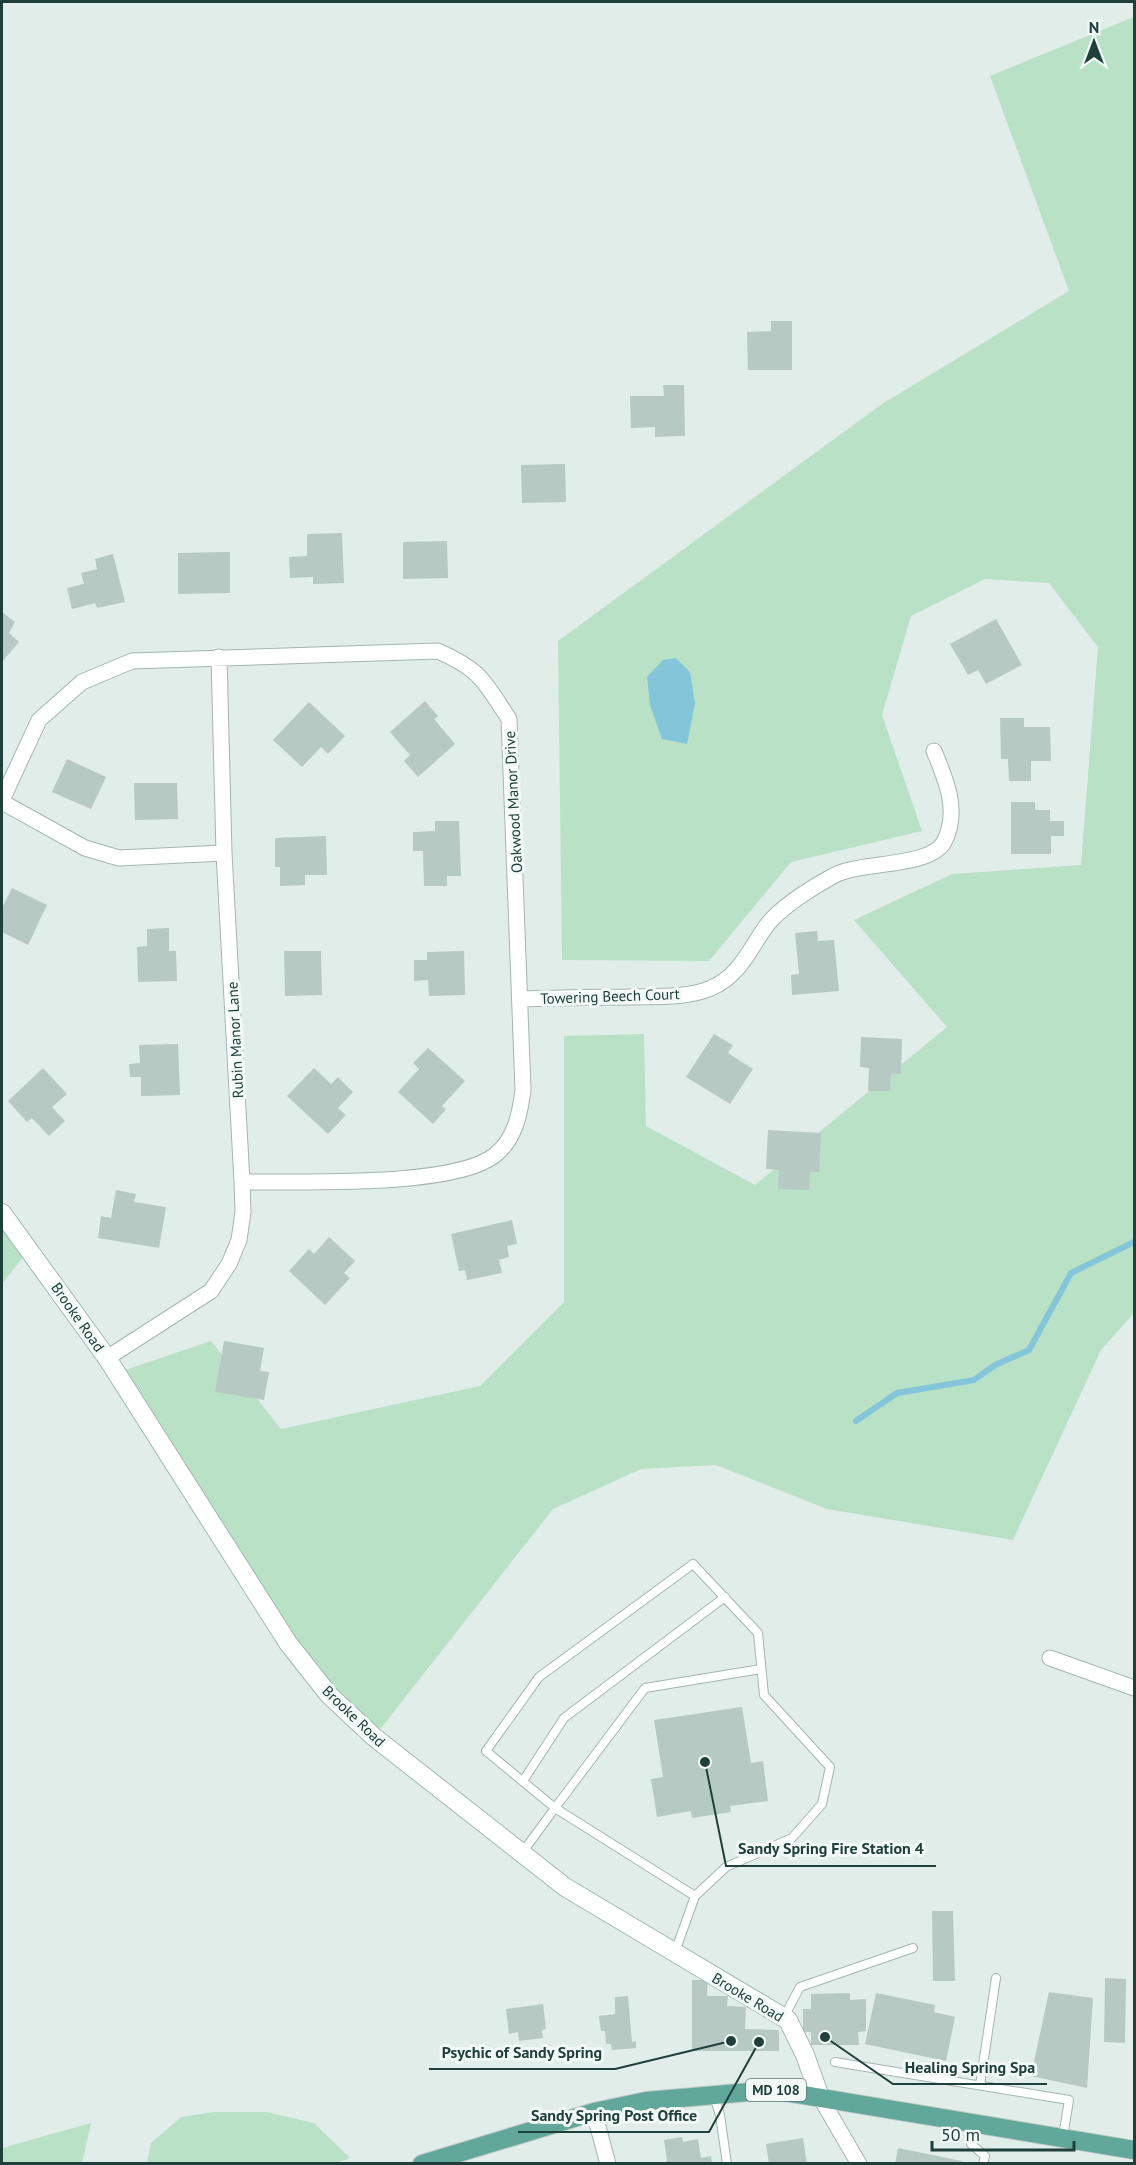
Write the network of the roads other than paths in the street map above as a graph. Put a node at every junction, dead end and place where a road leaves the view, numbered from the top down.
1 (219, 657) junction
2 (934, 751) dead end
3 (2, 801) edge
4 (225, 853) junction
5 (521, 999) junction
6 (242, 1182) junction
7 (2, 1213) edge
8 (107, 1358) junction
9 (725, 1597) junction
10 (1050, 1658) dead end
11 (761, 1669) junction
12 (1134, 1688) edge
13 (523, 1781) junction
14 (555, 1808) junction
15 (522, 1853) junction
16 (695, 1896) junction
17 (913, 1948) dead end
18 (675, 1953) junction
19 (996, 1978) dead end
20 (784, 2018) junction
21 (835, 2062) dead end
22 (980, 2085) junction
23 (714, 2096) junction
24 (820, 2097) junction
25 (594, 2112) junction
26 (970, 2122) junction
27 (1063, 2138) junction
28 (1134, 2150) edge
29 (422, 2163) edge
30 (608, 2163) edge
31 (727, 2163) edge
32 (859, 2163) edge
33 (983, 2163) edge

1 - 3 street, Oakwood Manor Drive
1 - 4 street, Rubin Manor Lane
1 - 5 street, Oakwood Manor Drive
2 - 5 street, Towering Beech Court
3 - 4 street
4 - 6 street, Rubin Manor Lane
5 - 6 street, Oakwood Manor Drive
6 - 8 street, Rubin Manor Lane
7 - 8 street, Brooke Road
8 - 15 street, Brooke Road
9 - 11 lane
9 - 13 lane
9 - 13 lane
10 - 12 street
11 - 14 lane
11 - 16 lane
13 - 14 lane
14 - 15 lane
14 - 16 lane
15 - 18 street, Brooke Road
16 - 18 lane
17 - 20 lane
18 - 20 street, Brooke Road
19 - 22 lane
20 - 24 street, Brooke Road
21 - 22 lane
22 - 27 lane
23 - 24 main road, MD 108
23 - 25 main road, MD 108
23 - 31 lane
24 - 26 main road, MD 108
24 - 32 street
25 - 29 main road, MD 108
25 - 30 street
26 - 27 main road, MD 108
26 - 33 lane
27 - 28 main road, MD 108

